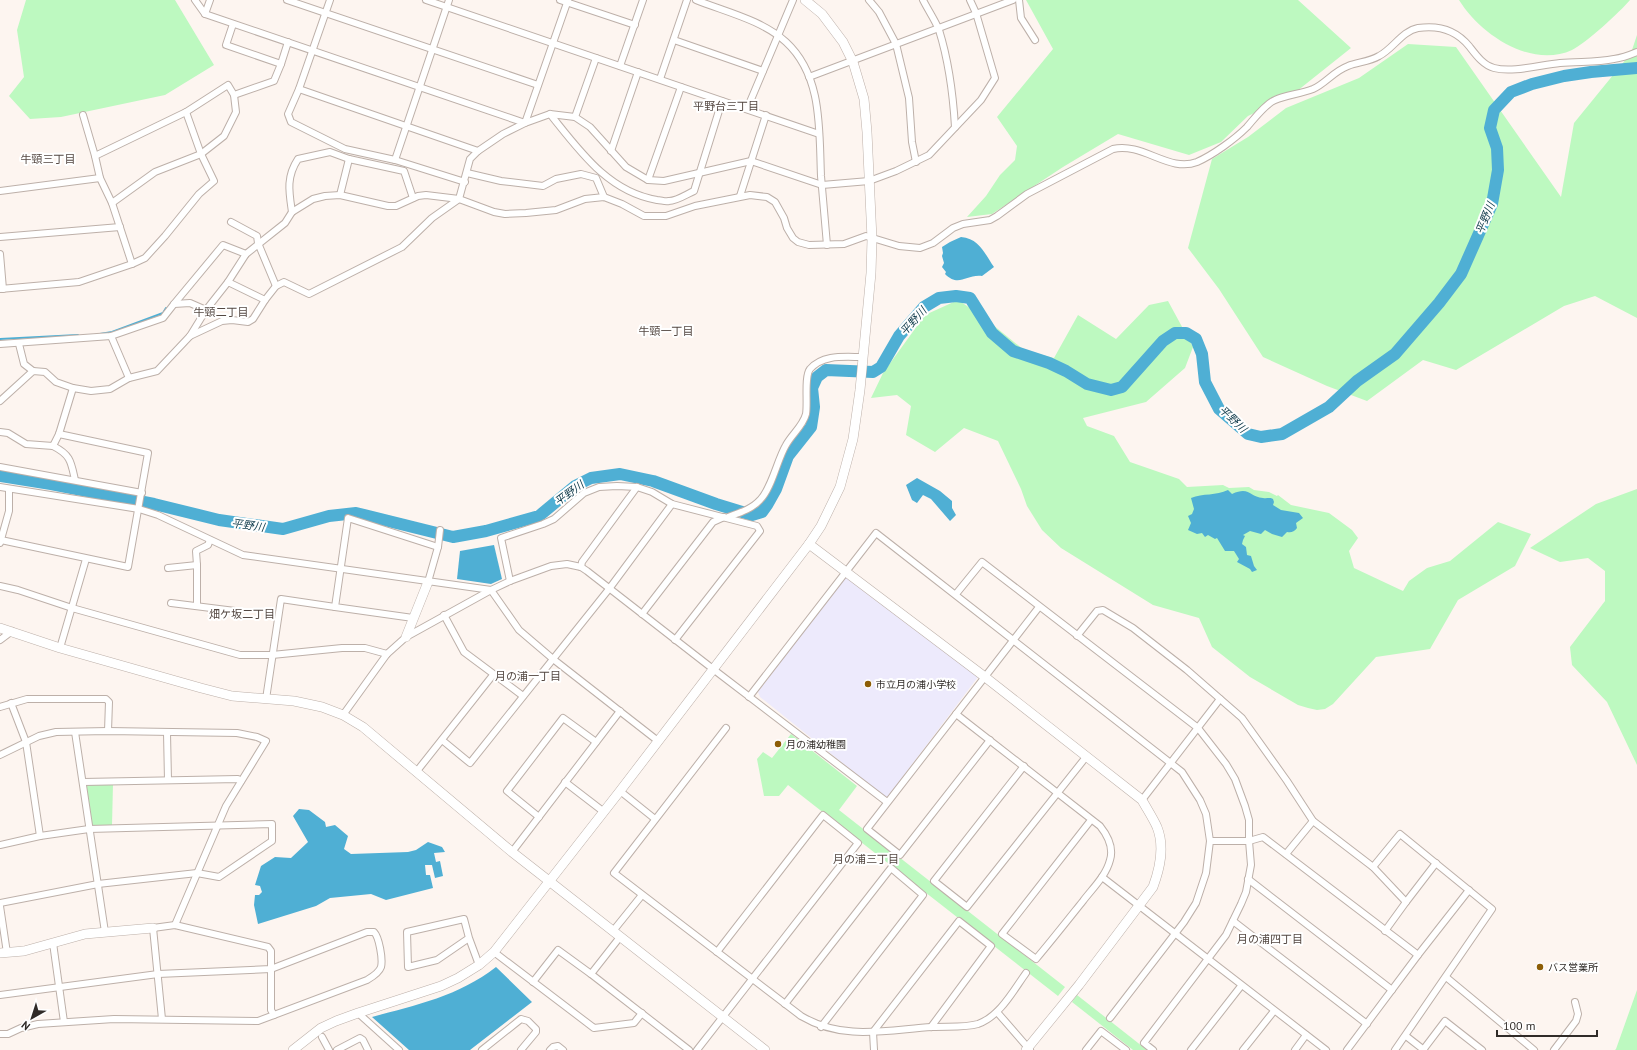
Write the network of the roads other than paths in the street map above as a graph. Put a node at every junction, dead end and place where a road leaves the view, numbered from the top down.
1 (195, 0) edge
2 (210, 0) edge
3 (287, 0) edge
4 (330, 0) edge
5 (426, 0) edge
6 (449, 0) edge
7 (560, 0) edge
8 (643, 0) edge
9 (687, 0) edge
10 (696, 0) edge
11 (793, 0) edge
12 (805, 0) edge
13 (868, 0) edge
14 (923, 0) edge
15 (970, 0) edge
16 (1013, 0) edge
17 (1019, 0) edge
18 (568, 1) edge
19 (447, 7) junction
20 (325, 13) junction
21 (976, 13) junction
22 (205, 14) junction
23 (233, 24) junction
24 (635, 25) junction
25 (938, 29) junction
26 (778, 36) junction
27 (674, 40) junction
28 (1035, 40) dead end
29 (288, 42) junction
30 (553, 43) junction
31 (896, 44) junction
32 (432, 49) junction
33 (312, 50) junction
34 (1637, 52) edge
35 (596, 58) junction
36 (853, 62) junction
37 (281, 64) junction
38 (620, 66) junction
39 (763, 71) junction
40 (638, 72) junction
41 (809, 78) junction
42 (660, 80) junction
43 (538, 85) junction
44 (420, 87) junction
45 (681, 87) junction
46 (299, 89) junction
47 (234, 95) junction
48 (722, 101) junction
49 (747, 109) junction
50 (186, 112) junction
51 (550, 114) junction
52 (83, 115) dead end
53 (766, 116) junction
54 (575, 117) junction
55 (525, 123) junction
56 (407, 126) junction
57 (955, 127) junction
58 (819, 134) junction
59 (611, 151) junction
60 (478, 152) junction
61 (202, 154) junction
62 (95, 156) junction
63 (349, 158) junction
64 (395, 160) junction
65 (751, 161) junction
66 (916, 162) junction
67 (699, 172) junction
68 (467, 173) junction
69 (100, 178) junction
70 (648, 180) junction
71 (868, 181) junction
72 (465, 182) junction
73 (822, 185) junction
74 (0, 190) edge
75 (340, 195) junction
76 (740, 196) junction
77 (604, 197) junction
78 (413, 198) junction
79 (459, 199) junction
80 (112, 203) junction
81 (292, 212) junction
82 (231, 222) dead end
83 (120, 226) junction
84 (0, 237) edge
85 (872, 238) junction
86 (258, 243) junction
87 (827, 246) junction
88 (0, 254) edge
89 (246, 254) junction
90 (132, 264) junction
91 (228, 282) junction
92 (276, 286) junction
93 (2, 289) edge
94 (264, 300) junction
95 (174, 304) junction
96 (206, 310) junction
97 (111, 336) junction
98 (190, 336) junction
99 (0, 344) edge
100 (19, 344) junction
101 (862, 357) junction
102 (33, 371) junction
103 (129, 378) junction
104 (73, 388) junction
105 (0, 401) edge
106 (0, 432) edge
107 (59, 434) junction
108 (53, 446) junction
109 (0, 467) edge
110 (76, 480) junction
111 (0, 487) edge
112 (637, 487) junction
113 (9, 489) junction
114 (142, 493) junction
115 (672, 504) junction
116 (139, 509) junction
117 (726, 517) junction
118 (440, 530) dead end
119 (210, 540) junction
120 (0, 541) edge
121 (809, 544) junction
122 (438, 547) junction
123 (86, 559) junction
124 (197, 565) junction
125 (581, 567) junction
126 (168, 568) dead end
127 (341, 570) junction
128 (846, 571) junction
129 (510, 581) junction
130 (428, 582) junction
131 (0, 586) edge
132 (609, 589) junction
133 (491, 590) junction
134 (956, 594) junction
135 (171, 604) dead end
136 (197, 606) junction
137 (335, 607) junction
138 (1039, 607) junction
139 (72, 608) junction
140 (235, 611) dead end
141 (642, 614) junction
142 (444, 615) junction
143 (413, 618) junction
144 (0, 628) edge
145 (12, 631) junction
146 (1077, 636) junction
147 (406, 637) junction
148 (0, 640) edge
149 (675, 640) junction
150 (1014, 640) junction
151 (60, 648) junction
152 (387, 654) junction
153 (272, 655) junction
154 (553, 659) junction
155 (713, 669) junction
156 (493, 675) junction
157 (985, 677) junction
158 (523, 696) junction
159 (749, 697) junction
160 (266, 699) junction
161 (1220, 699) junction
162 (11, 703) junction
163 (0, 707) edge
164 (620, 711) junction
165 (956, 714) junction
166 (343, 715) junction
167 (726, 728) dead end
168 (1198, 728) junction
169 (108, 731) junction
170 (75, 732) junction
171 (167, 733) junction
172 (442, 740) junction
173 (990, 740) junction
174 (658, 741) junction
175 (26, 742) junction
176 (596, 742) junction
177 (0, 755) edge
178 (1086, 757) junction
179 (1171, 762) junction
180 (1024, 766) junction
181 (417, 772) junction
182 (168, 780) junction
183 (241, 781) junction
184 (83, 782) junction
185 (565, 782) junction
186 (620, 791) junction
187 (1057, 792) junction
188 (1142, 800) junction
189 (887, 802) junction
190 (604, 812) junction
191 (539, 817) junction
192 (655, 819) junction
193 (1091, 820) junction
194 (1313, 821) junction
195 (218, 825) junction
196 (89, 829) junction
197 (40, 836) junction
198 (1210, 841) junction
199 (1249, 841) junction
200 (0, 845) edge
201 (512, 852) junction
202 (1286, 854) junction
203 (1436, 863) junction
204 (1373, 868) junction
205 (198, 873) junction
206 (1102, 877) junction
207 (1248, 879) junction
208 (549, 882) junction
209 (98, 884) junction
210 (1469, 890) junction
211 (642, 895) junction
212 (1406, 902) junction
213 (0, 903) edge
214 (0, 906) edge
215 (1139, 906) junction
216 (1233, 921) junction
217 (175, 925) junction
218 (153, 928) junction
219 (1385, 931) junction
220 (105, 932) junction
221 (616, 934) junction
222 (1175, 934) junction
223 (469, 938) junction
224 (53, 943) junction
225 (494, 952) junction
226 (716, 952) junction
227 (4, 953) edge
228 (1418, 955) junction
229 (1208, 960) junction
230 (478, 965) junction
231 (271, 969) junction
232 (1026, 973) dead end
233 (158, 974) junction
234 (591, 974) junction
235 (1446, 977) junction
236 (752, 979) junction
237 (532, 982) junction
238 (1241, 986) junction
239 (59, 987) junction
240 (1392, 990) junction
241 (0, 995) edge
242 (1575, 1002) dead end
243 (785, 1004) junction
244 (1274, 1011) junction
245 (998, 1012) junction
246 (358, 1013) junction
247 (642, 1014) junction
248 (274, 1015) junction
249 (722, 1016) junction
250 (1110, 1018) dead end
251 (162, 1019) junction
252 (64, 1022) junction
253 (1367, 1024) junction
254 (821, 1027) junction
255 (931, 1027) junction
256 (873, 1032) junction
257 (0, 1034) edge
258 (1306, 1035) junction
259 (322, 1036) dead end
260 (1406, 1036) junction
261 (1028, 1049) edge
262 (293, 1050) edge
263 (329, 1050) edge
264 (337, 1050) edge
265 (368, 1050) edge
266 (399, 1050) edge
267 (482, 1050) edge
268 (521, 1050) edge
269 (550, 1050) edge
270 (563, 1050) edge
271 (689, 1050) edge
272 (697, 1050) edge
273 (765, 1050) edge
274 (874, 1050) edge
275 (1086, 1050) edge
276 (1126, 1050) edge
277 (1153, 1050) edge
278 (1191, 1050) edge
279 (1243, 1050) edge
280 (1295, 1050) edge
281 (1326, 1050) edge
282 (1347, 1050) edge
283 (1395, 1050) edge
284 (1423, 1050) edge
285 (1482, 1050) edge
286 (1534, 1050) edge
287 (1554, 1050) edge

1 - 22 street
2 - 22 street
3 - 20 street
4 - 20 street
5 - 19 street
6 - 19 street
7 - 18 street
8 - 24 street
9 - 27 street
10 - 26 street
11 - 26 street
12 - 36 street
13 - 31 street
14 - 25 street
15 - 21 street
16 - 21 street
17 - 28 street
18 - 24 street
18 - 30 street
19 - 30 street
19 - 32 street
20 - 32 street
20 - 33 street
21 - 25 street
21 - 57 street
22 - 23 street
23 - 29 street
23 - 37 street
24 - 38 street
25 - 31 street
25 - 57 street
26 - 39 street
26 - 41 street
27 - 39 street
27 - 42 street
29 - 33 street
29 - 37 street
30 - 35 street
30 - 43 street
31 - 36 street
31 - 66 street
32 - 43 street
32 - 44 street
33 - 44 street
33 - 46 street
34 - 85 street
35 - 38 street
35 - 54 street
36 - 41 street
36 - 71 street
37 - 47 street
38 - 40 street
39 - 49 street
40 - 42 street
40 - 59 street
41 - 58 street
42 - 45 street
43 - 55 street
44 - 55 street
44 - 56 street
45 - 48 street
45 - 70 street
46 - 56 street
46 - 64 street
47 - 50 street
47 - 61 street
48 - 49 street
48 - 67 street
49 - 53 street
50 - 61 street
50 - 62 street
51 - 54 street
51 - 55 street
51 - 67 street
52 - 62 street
53 - 58 street
53 - 65 street
54 - 59 street
55 - 60 street
56 - 60 street
56 - 64 street
57 - 66 street
58 - 73 street
59 - 70 street
60 - 68 street
61 - 80 street
61 - 90 street
62 - 69 street
63 - 75 street
63 - 78 street
63 - 81 street
64 - 72 street
65 - 67 street
65 - 73 street
65 - 76 street
66 - 71 street
67 - 70 street
68 - 72 street
68 - 77 street
69 - 74 street
69 - 80 street
71 - 73 street
71 - 85 street
72 - 79 street
73 - 87 street
75 - 78 street
75 - 81 street
76 - 77 street
76 - 87 street
77 - 79 street
78 - 79 street
79 - 92 street
80 - 83 street
81 - 86 street
82 - 86 street
83 - 84 street
83 - 90 street
85 - 87 street
85 - 101 street
86 - 89 street
86 - 92 street
88 - 93 street
89 - 91 street
89 - 95 street
90 - 93 street
91 - 94 street
91 - 96 street
92 - 94 street
94 - 98 street
95 - 96 street
95 - 97 street
96 - 98 street
97 - 100 street
97 - 103 street
98 - 103 street
99 - 100 street
100 - 102 street
101 - 117 street
101 - 121 street
102 - 104 street
102 - 105 street
103 - 104 street
104 - 107 street
106 - 108 street
107 - 108 street
107 - 114 street
108 - 110 street
109 - 110 street
110 - 114 street
111 - 113 street
112 - 115 street
112 - 125 street
112 - 129 street
113 - 116 street
113 - 120 street
114 - 116 street
115 - 117 street
115 - 132 street
116 - 119 street
116 - 123 street
117 - 141 street
117 - 149 street
118 - 122 street
119 - 124 street
119 - 127 street
120 - 123 street
121 - 128 street
121 - 155 street
122 - 127 street
122 - 130 street
123 - 139 street
124 - 126 street
124 - 136 street
125 - 129 street
125 - 132 street
127 - 130 street
127 - 137 street
128 - 134 street
128 - 157 street
128 - 159 street
129 - 133 street
130 - 133 street
130 - 143 street
131 - 139 street
132 - 141 street
132 - 154 street
133 - 142 street
133 - 154 street
134 - 138 street
134 - 150 street
135 - 136 street
136 - 140 street
137 - 143 street
137 - 153 street
138 - 146 street
138 - 150 street
139 - 151 street
139 - 153 street
141 - 149 street
142 - 147 street
142 - 156 street
143 - 147 street
144 - 145 street
145 - 148 street
145 - 151 street
146 - 161 street
146 - 168 street
147 - 152 street
149 - 155 street
150 - 157 street
150 - 179 street
151 - 160 street
152 - 153 street
152 - 166 street
153 - 160 street
154 - 158 street
154 - 164 street
155 - 159 street
155 - 174 street
156 - 158 street
156 - 172 street
157 - 165 street
157 - 178 street
158 - 172 street
159 - 189 street
160 - 166 street
161 - 168 street
161 - 194 street
162 - 163 street
162 - 169 street
162 - 175 street
164 - 174 street
164 - 176 street
165 - 173 street
165 - 189 street
166 - 181 street
167 - 192 street
168 - 179 street
168 - 199 street
169 - 170 street
169 - 171 street
170 - 175 street
170 - 184 street
171 - 182 street
171 - 183 street
172 - 181 street
173 - 180 street
173 - 189 street
174 - 186 street
175 - 177 street
175 - 197 street
176 - 185 street
176 - 191 street
178 - 187 street
178 - 188 street
179 - 188 street
179 - 198 street
180 - 187 street
180 - 187 street
181 - 201 street
182 - 183 street
182 - 184 street
183 - 195 street
184 - 196 street
185 - 190 street
185 - 191 street
186 - 190 street
186 - 192 street
187 - 193 street
188 - 215 street
190 - 208 street
191 - 201 street
192 - 211 street
193 - 206 street
193 - 206 street
194 - 202 street
194 - 204 street
195 - 196 street
195 - 205 street
195 - 205 street
196 - 197 street
196 - 209 street
197 - 200 street
198 - 199 street
198 - 222 street
199 - 202 street
199 - 207 street
201 - 208 street
202 - 219 street
203 - 204 street
203 - 210 street
203 - 212 street
204 - 212 street
205 - 209 street
205 - 217 street
206 - 215 street
207 - 216 street
207 - 240 street
208 - 221 street
208 - 225 street
209 - 213 street
209 - 220 street
210 - 228 street
210 - 235 street
211 - 221 street
211 - 226 street
212 - 219 street
214 - 227 street
215 - 222 street
215 - 261 street
216 - 229 street
216 - 253 street
217 - 218 street
217 - 231 street
218 - 220 street
218 - 233 street
219 - 228 street
220 - 224 street
221 - 234 street
221 - 249 street
222 - 229 street
222 - 250 street
223 - 223 street
223 - 230 street
224 - 227 street
224 - 239 street
225 - 230 street
225 - 237 street
226 - 236 street
226 - 236 street
228 - 240 street
229 - 238 street
229 - 277 street
230 - 246 street
231 - 233 street
231 - 248 street
231 - 248 street
232 - 245 street
233 - 239 street
233 - 251 street
234 - 237 street
234 - 247 street
235 - 260 street
235 - 286 street
236 - 243 street
236 - 249 street
237 - 247 street
238 - 244 street
238 - 278 street
239 - 241 street
239 - 252 street
240 - 253 street
242 - 287 street
243 - 254 street
243 - 254 street
244 - 258 street
244 - 279 street
245 - 255 street
245 - 261 street
246 - 262 street
246 - 266 street
247 - 271 street
248 - 251 street
249 - 272 street
249 - 273 street
251 - 252 street
252 - 257 street
253 - 282 street
254 - 256 street
255 - 256 street
255 - 256 street
256 - 274 street
258 - 280 street
258 - 281 street
259 - 263 street
260 - 283 street
260 - 284 street
264 - 265 street
267 - 268 street
269 - 270 street
275 - 276 street
284 - 285 street

